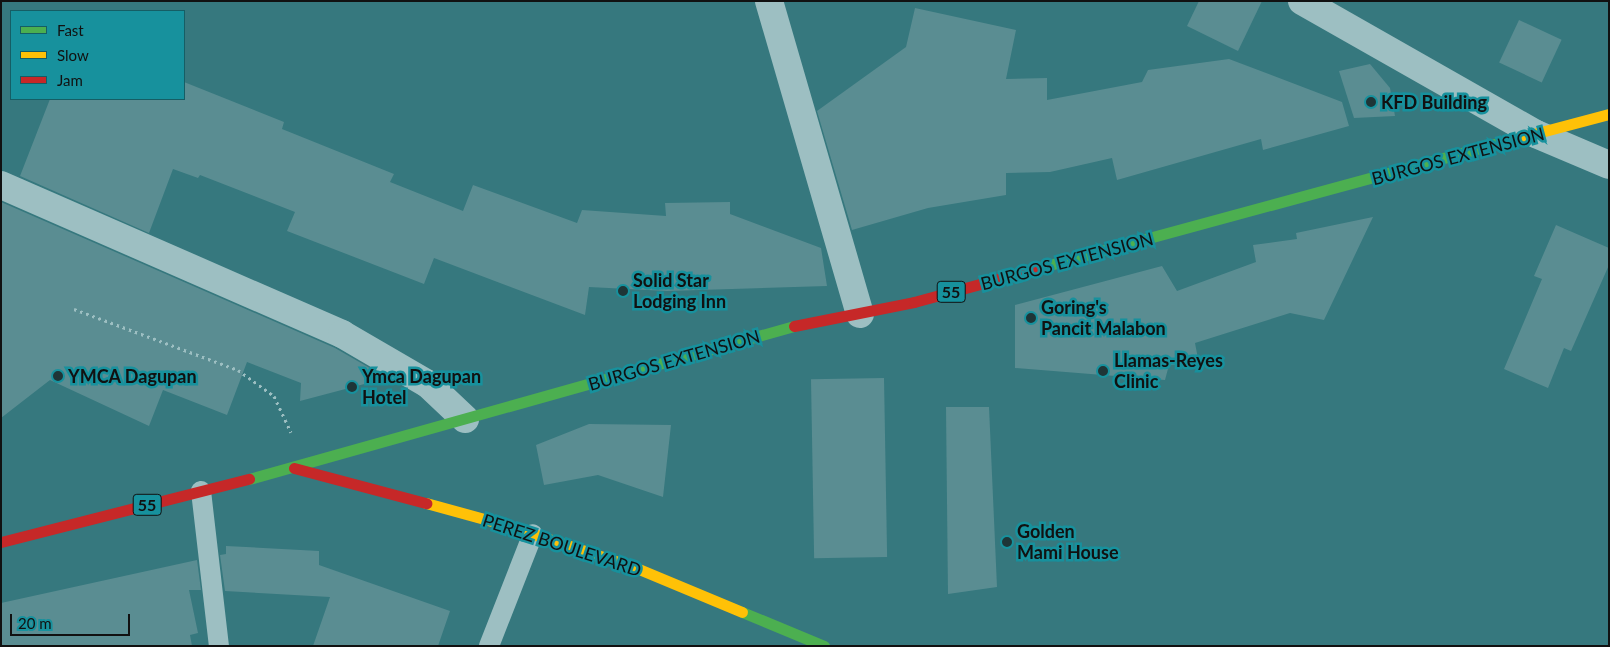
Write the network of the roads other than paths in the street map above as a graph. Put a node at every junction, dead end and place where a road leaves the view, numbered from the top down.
1 (769, 1) edge
2 (1302, 1) edge
3 (1609, 114) edge
4 (1536, 134) junction
5 (1609, 165) edge
6 (1, 185) edge
7 (860, 314) junction
8 (465, 419) junction
9 (292, 468) junction
10 (201, 491) junction
11 (532, 534) junction
12 (6, 535) edge
13 (219, 646) edge
14 (489, 646) edge
15 (824, 646) edge

1 - 7 street
2 - 4 street
3 - 4 main road, BURGOS EXTENSION / 55
4 - 5 street
4 - 7 main road, BURGOS EXTENSION / 55
6 - 8 street
7 - 8 main road, BURGOS EXTENSION / 55
8 - 9 main road, BURGOS EXTENSION / 55
9 - 10 main road, 55
9 - 11 main road, PEREZ BOULEVARD
10 - 12 main road, 55
10 - 13 lane
11 - 14 lane
11 - 15 main road, PEREZ BOULEVARD

